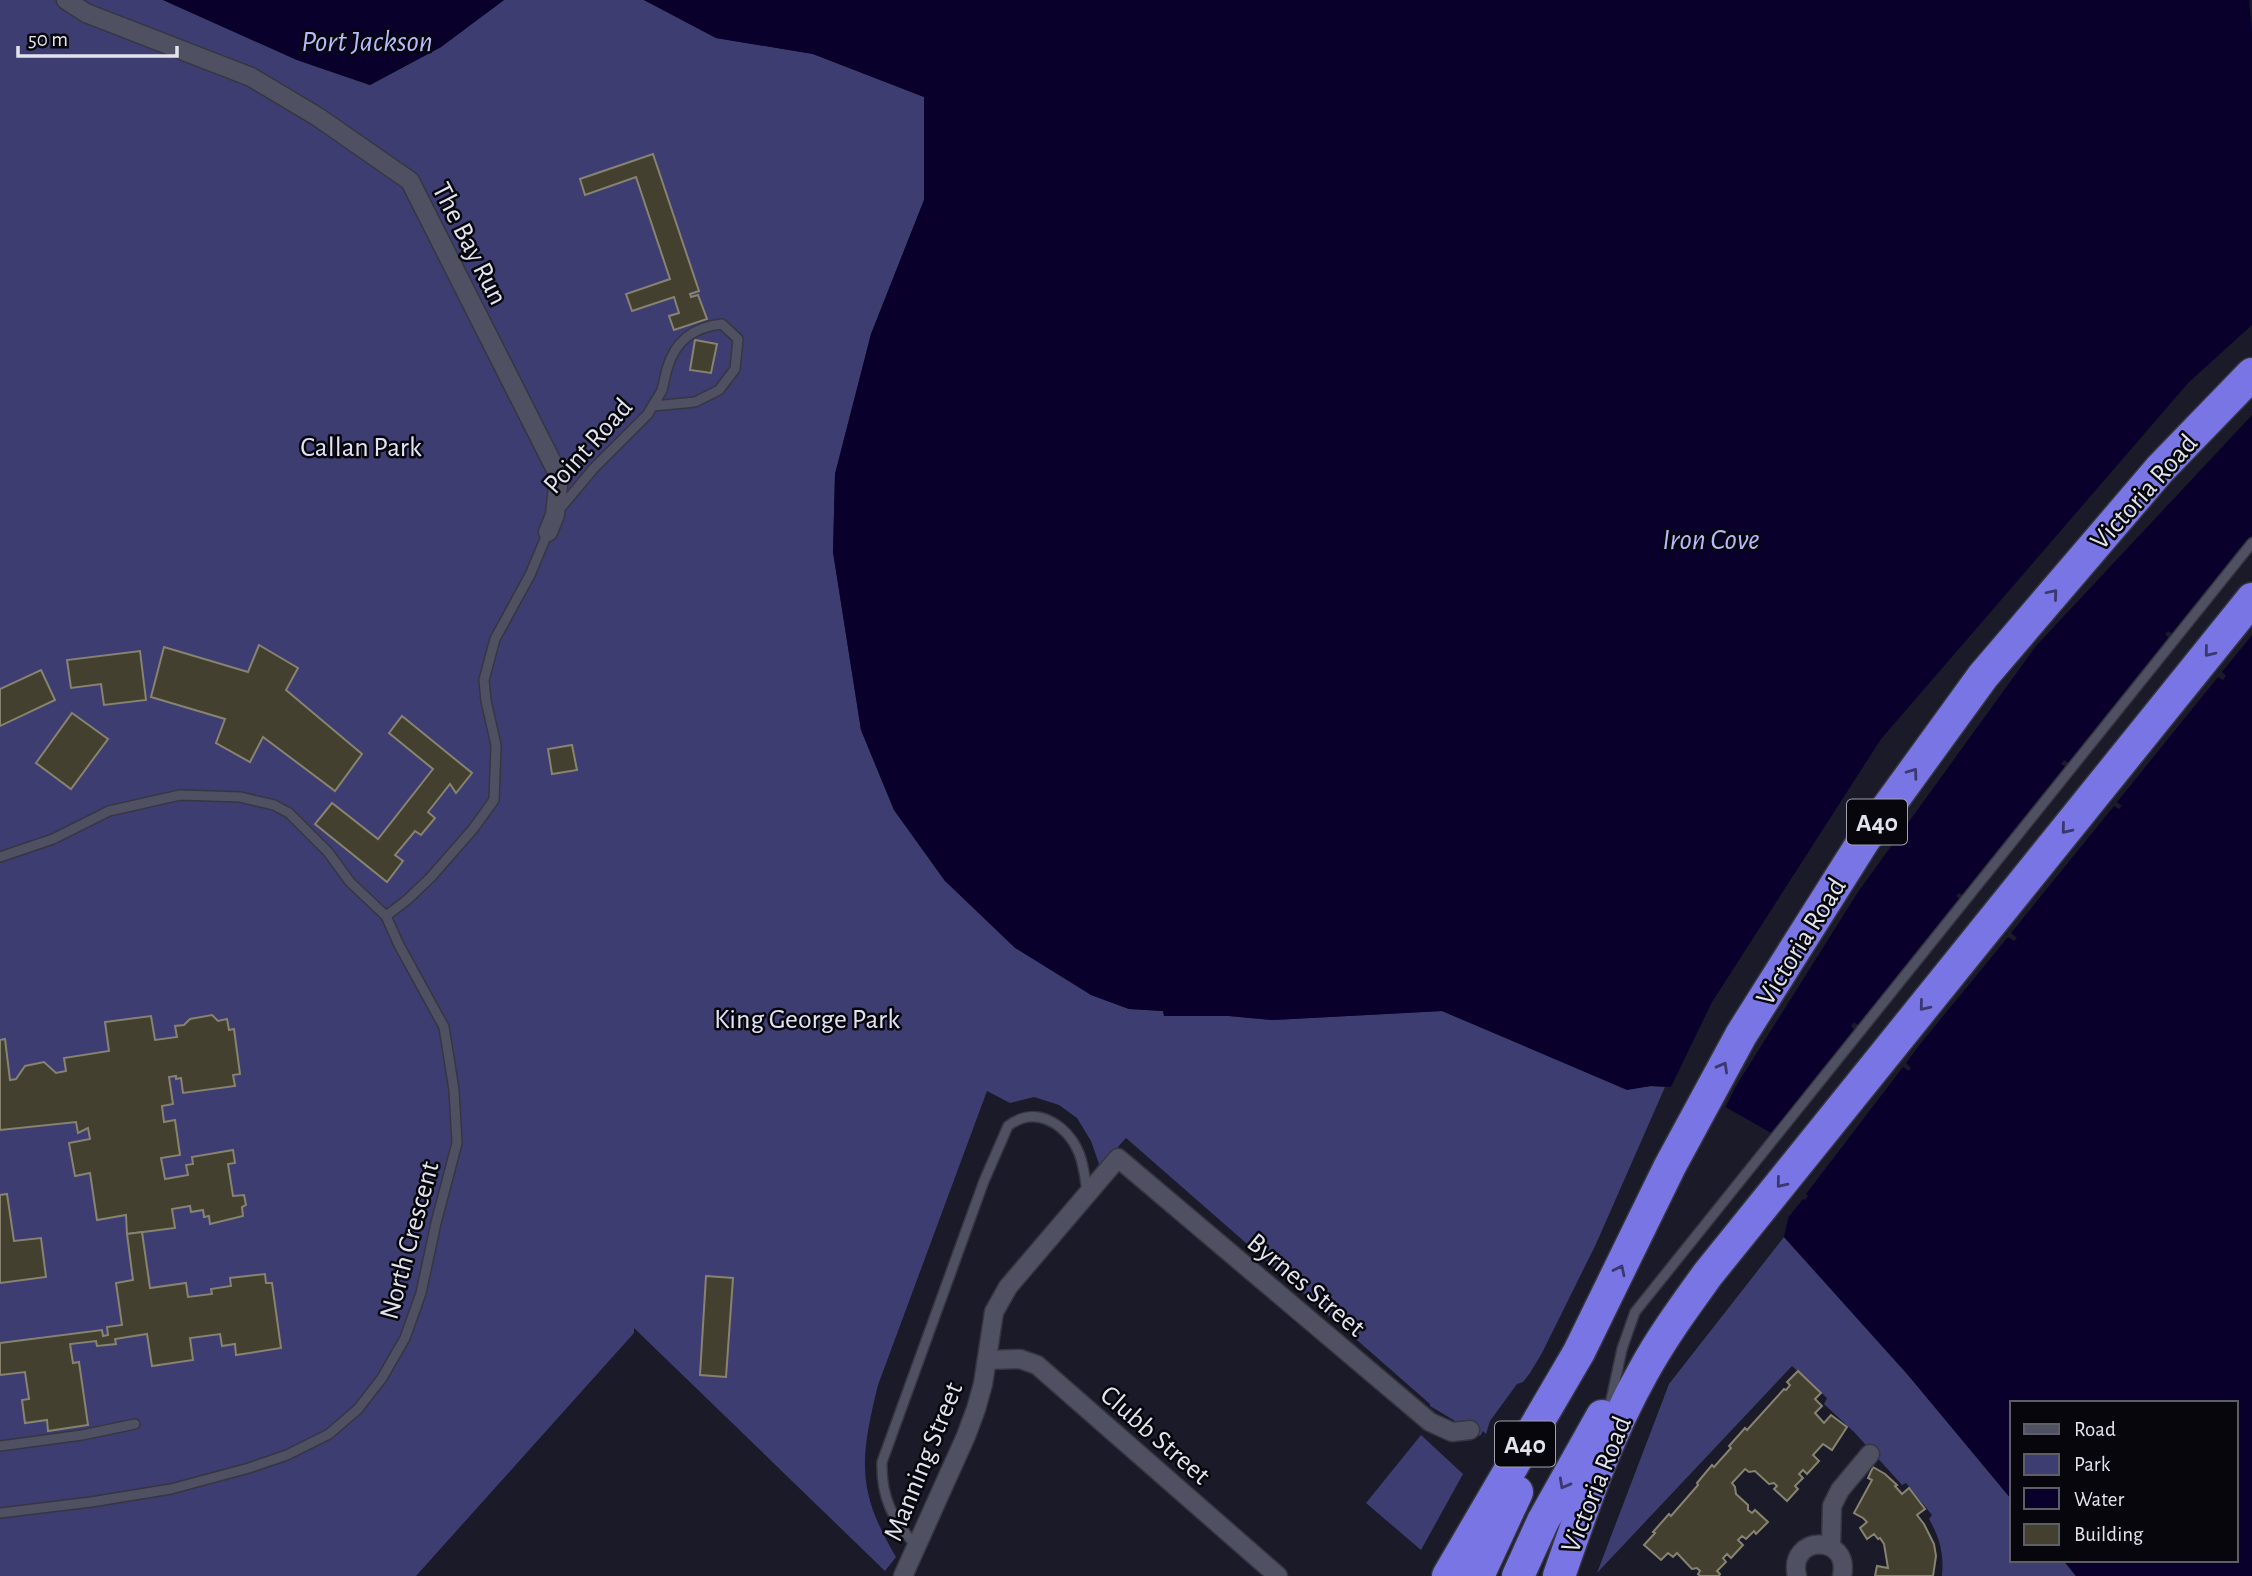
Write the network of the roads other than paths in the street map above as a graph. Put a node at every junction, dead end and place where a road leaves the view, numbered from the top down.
1 (65, 0) edge
2 (2252, 374) edge
3 (653, 406) junction
4 (551, 524) junction
5 (2252, 543) edge
6 (2252, 599) edge
7 (0, 857) edge
8 (386, 916) junction
9 (1118, 1158) joint
10 (1087, 1194) junction
11 (1584, 1342) junction
12 (987, 1360) junction
13 (1637, 1362) junction
14 (135, 1424) dead end
15 (1470, 1430) dead end
16 (0, 1446) edge
17 (1870, 1454) dead end
18 (0, 1513) edge
19 (916, 1546) junction
20 (1831, 1546) junction
21 (909, 1573) edge
22 (1278, 1576) edge
23 (1448, 1576) edge
24 (1479, 1576) edge
25 (1518, 1576) edge
26 (1559, 1576) edge
27 (1797, 1576) edge
28 (1842, 1576) edge

1 - 4 street, The Bay Run
11 -> 2 highway, Victoria Road / A40
3 - 3 lane, Point Road
3 - 4 lane, Point Road
4 - 8 lane, Point Road
5 - 13 lane
6 -> 13 highway, Victoria Road / A40
7 - 8 lane
8 - 18 lane, North Crescent
9 - 10 street, Manning Street
9 - 15 street, Byrnes Street
10 - 12 street, Manning Street
10 - 19 lane
11 - 23 highway, Victoria Road / A40
11 - 24 highway
12 - 19 street, Manning Street
12 - 22 street, Clubb Street
13 -> 25 highway
13 - 26 highway, Victoria Road / A40
14 - 16 lane
17 - 20 street
19 - 21 street, Manning Street
20 - 27 street
20 - 28 street

